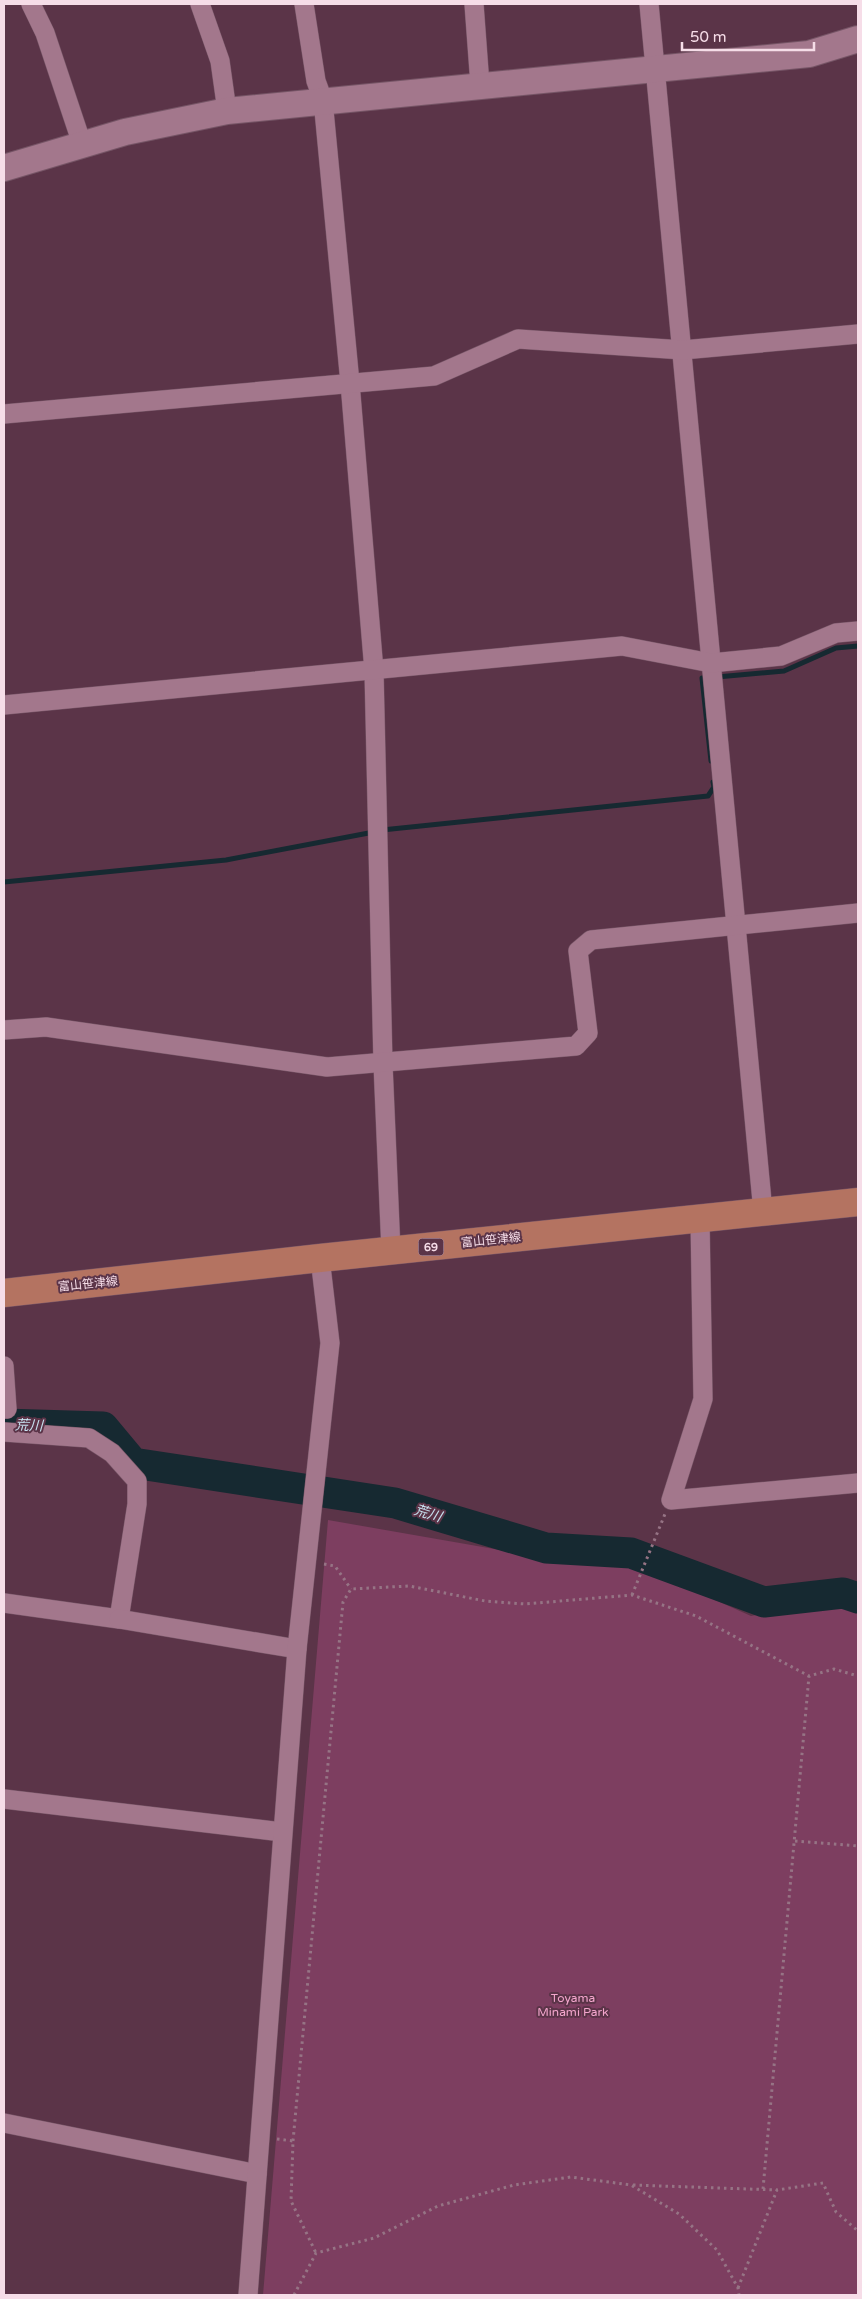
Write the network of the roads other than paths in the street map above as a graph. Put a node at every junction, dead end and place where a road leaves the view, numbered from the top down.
1 (30, 4) edge
2 (200, 4) edge
3 (304, 4) edge
4 (474, 4) edge
5 (649, 4) edge
6 (858, 39) edge
7 (656, 68) junction
8 (480, 85) junction
9 (323, 100) junction
10 (226, 111) junction
11 (82, 144) junction
12 (4, 168) edge
13 (858, 334) edge
14 (682, 350) junction
15 (350, 383) junction
16 (4, 414) edge
17 (858, 631) edge
18 (374, 671) junction
19 (712, 673) junction
20 (4, 705) edge
21 (858, 913) edge
22 (735, 924) junction
23 (4, 1030) edge
24 (384, 1064) junction
25 (858, 1202) edge
26 (763, 1212) junction
27 (700, 1219) junction
28 (391, 1251) junction
29 (320, 1258) junction
30 (4, 1294) edge
31 (4, 1366) edge
32 (4, 1408) edge
33 (4, 1432) edge
34 (858, 1483) edge
35 (4, 1603) edge
36 (119, 1619) junction
37 (297, 1649) junction
38 (4, 1798) edge
39 (282, 1832) junction
40 (4, 2123) edge
41 (257, 2174) junction
42 (248, 2295) edge

1 - 11 street
2 - 10 street
3 - 9 street
4 - 8 street
5 - 7 street
6 - 7 street
7 - 8 street
7 - 14 street
8 - 9 street
9 - 10 street
9 - 15 street
10 - 11 street
11 - 12 street
13 - 14 street
14 - 15 street
14 - 19 street
15 - 16 street
15 - 18 street
17 - 19 street
18 - 19 street
18 - 20 street
18 - 24 street
19 - 22 street
21 - 22 street
22 - 24 street
22 - 26 street
23 - 24 street
24 - 28 street
25 - 26 main road, 富山笹津線 / 69
26 - 27 main road, 富山笹津線 / 69
27 - 28 main road, 富山笹津線 / 69
27 - 34 street
28 - 29 main road, 富山笹津線 / 69
29 - 30 main road, 富山笹津線 / 69
29 - 37 street
31 - 32 street
33 - 36 street
35 - 36 street
36 - 37 street
37 - 39 street
38 - 39 street
39 - 41 street
40 - 41 street
41 - 42 street

